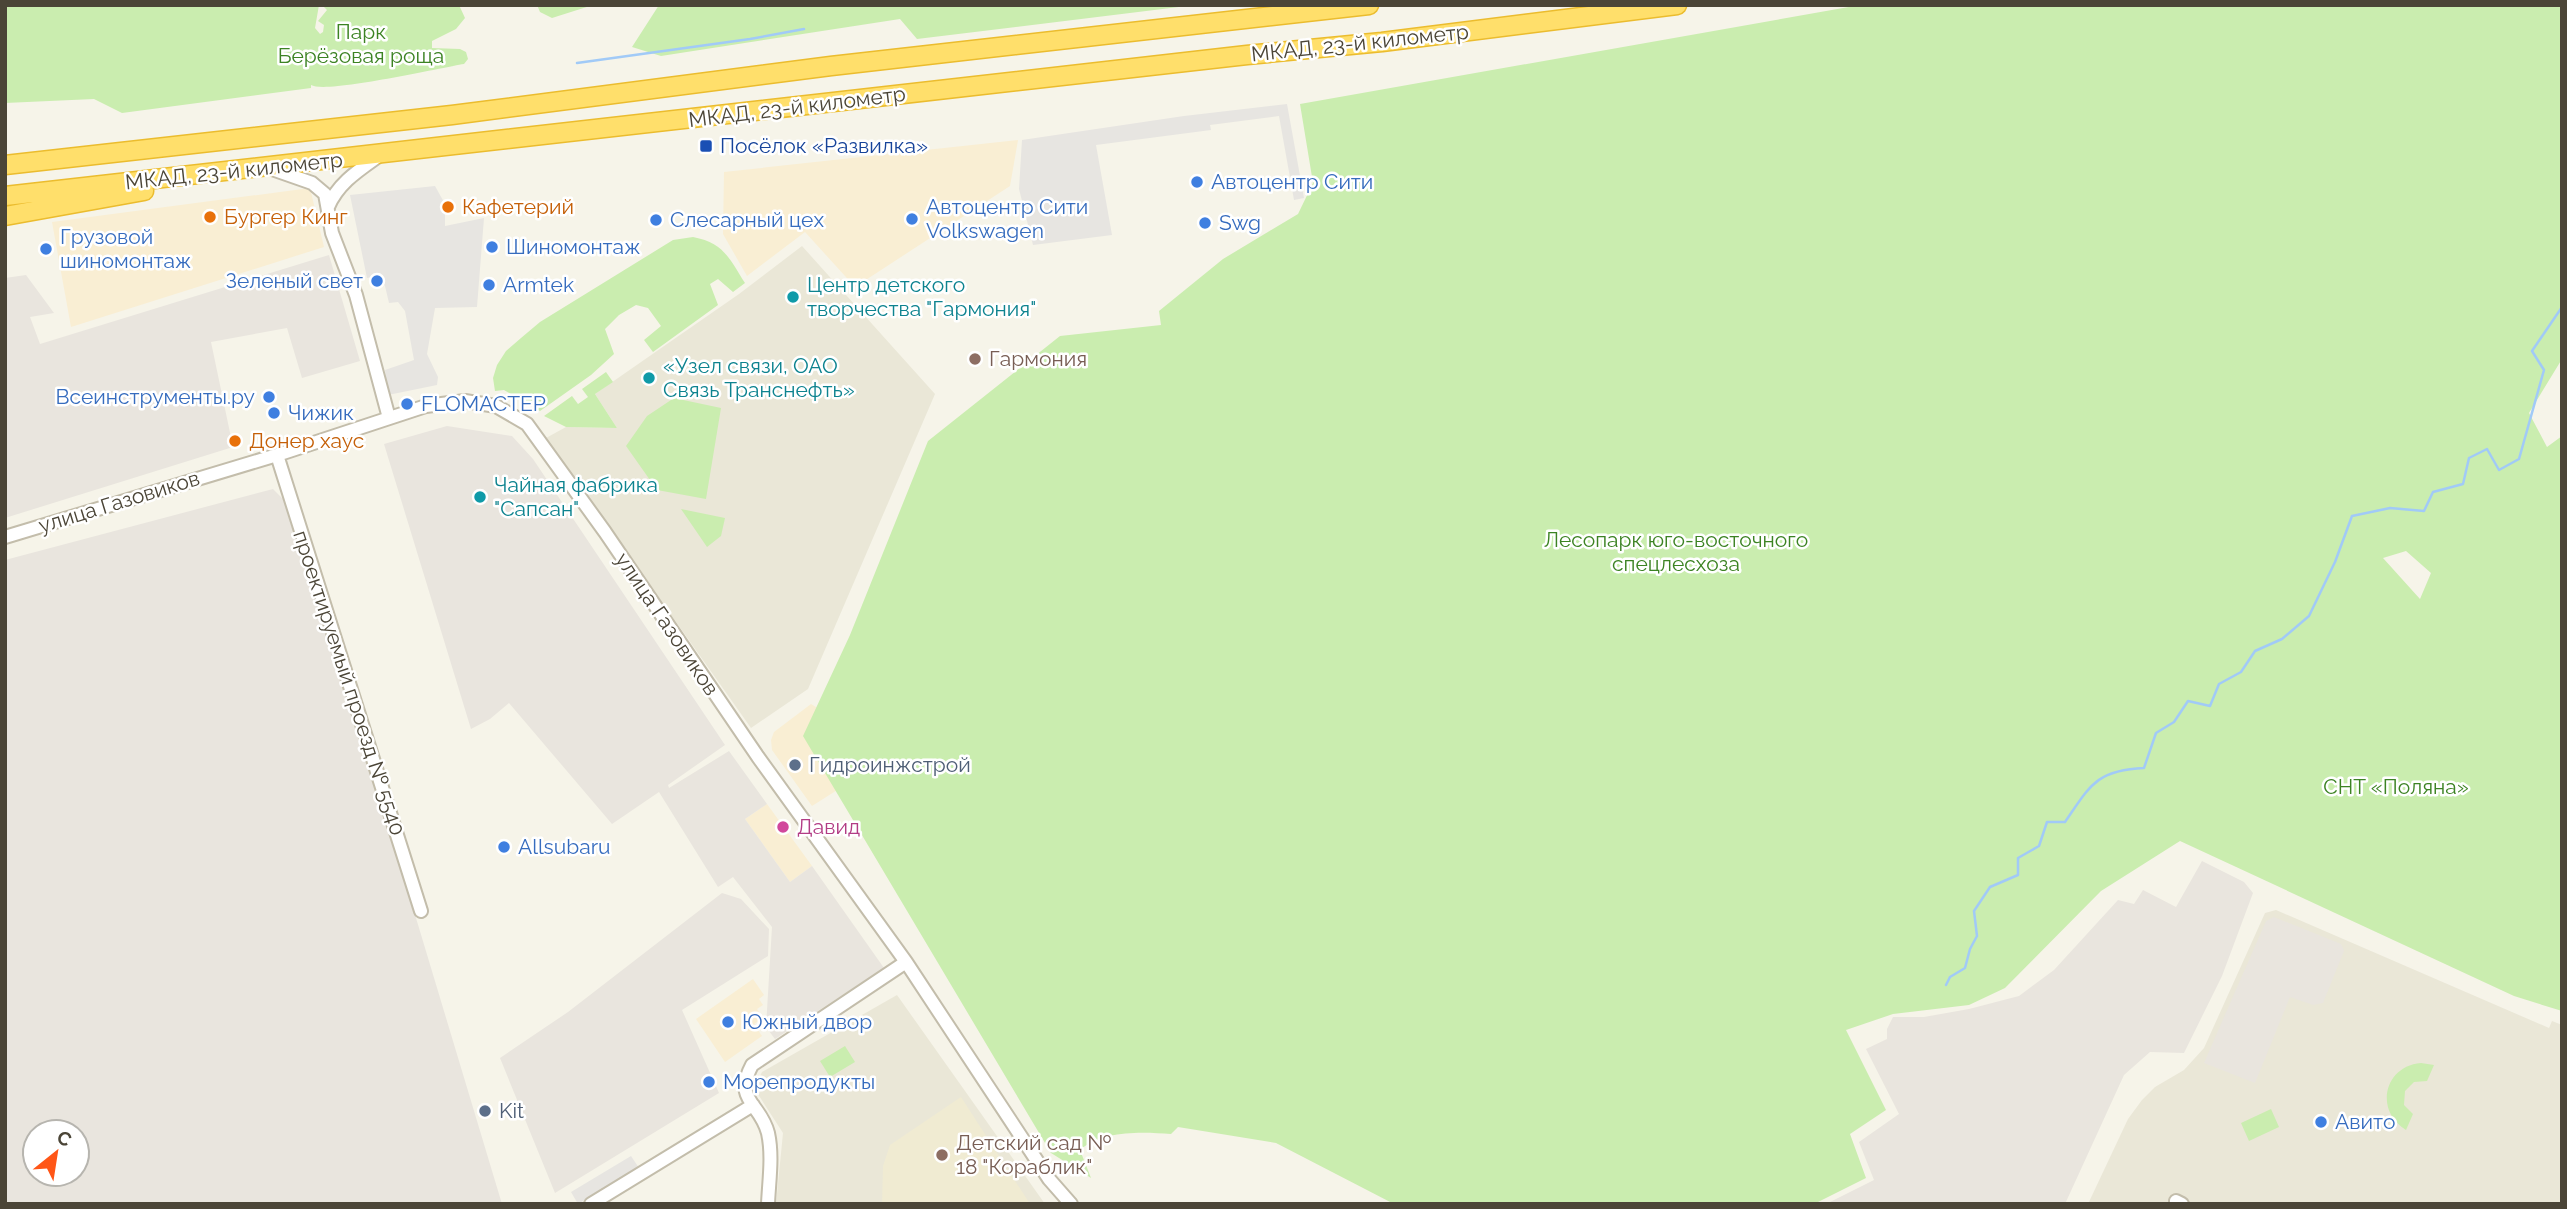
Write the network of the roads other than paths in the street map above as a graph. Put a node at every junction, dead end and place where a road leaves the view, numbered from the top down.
1 (1369, 5) edge
2 (1677, 5) edge
3 (5, 152) edge
4 (380, 155) junction
5 (71, 157) junction
6 (5, 164) edge
7 (266, 168) junction
8 (226, 172) junction
9 (5, 196) edge
10 (328, 207) junction
11 (5, 216) edge
12 (389, 418) junction
13 (277, 455) junction
14 (5, 537) edge
15 (421, 911) dead end
16 (906, 962) junction
17 (753, 1105) junction
18 (591, 1204) edge
19 (768, 1204) edge
20 (1071, 1204) edge

1 - 5 highway, МКАД, 23-й километр
2 - 4 highway, МКАД, 23-й километр
3 - 5 highway
4 - 7 highway, МКАД, 23-й километр
4 - 10 street
5 - 6 highway
7 - 8 highway, МКАД, 23-й километр
7 - 10 street
8 - 9 highway, МКАД, 23-й километр
8 - 11 highway
10 - 12 street
12 - 13 street, улица Газовиков
12 - 16 street, улица Газовиков
13 - 14 street, улица Газовиков
13 - 15 street, проектируемый проезд № 5540
16 - 17 street
16 - 20 street, улица Газовиков
17 - 18 street
17 - 19 street

